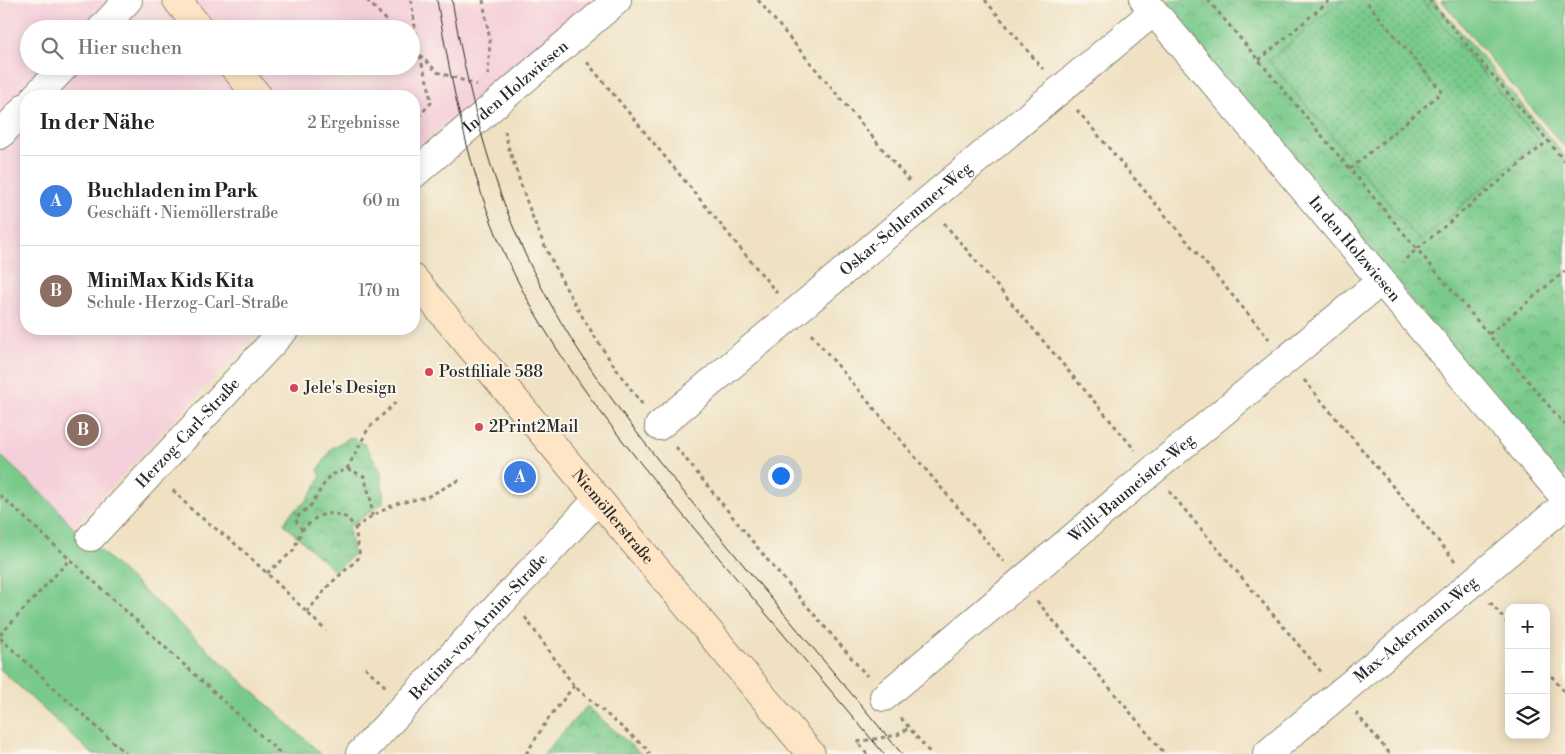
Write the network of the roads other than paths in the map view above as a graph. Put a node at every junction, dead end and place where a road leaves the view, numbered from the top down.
1 (128, 0) edge
2 (176, 0) edge
3 (617, 0) edge
4 (1148, 6) edge
5 (109, 20) edge
6 (193, 20) edge
7 (56, 75) edge
8 (240, 75) edge
9 (42, 90) edge
10 (253, 90) edge
11 (20, 114) edge
12 (0, 136) edge
13 (420, 169) edge
14 (1381, 281) junction
15 (420, 286) edge
16 (279, 335) edge
17 (659, 426) dead end
18 (1565, 498) edge
19 (598, 499) junction
20 (1565, 506) edge
21 (91, 537) road end
22 (884, 697) dead end
23 (360, 754) edge
24 (812, 754) edge
25 (1267, 754) edge

1 - 5 street
2 - 6 main road
3 - 13 street, In den Holzwiesen
4 - 14 street, In den Holzwiesen
4 - 17 street, Oskar-Schlemmer-Weg
7 - 9 street
8 - 10 main road
11 - 12 street
14 - 18 street, In den Holzwiesen
14 - 22 street, Willi-Baumeister-Weg
15 - 19 main road, Niemöllerstraße
16 - 21 street, Herzog-Carl-Straße
19 - 23 street, Bettina-von-Arnim-Straße
19 - 24 main road, Niemöllerstraße
20 - 25 street, Max-Ackermann-Weg

